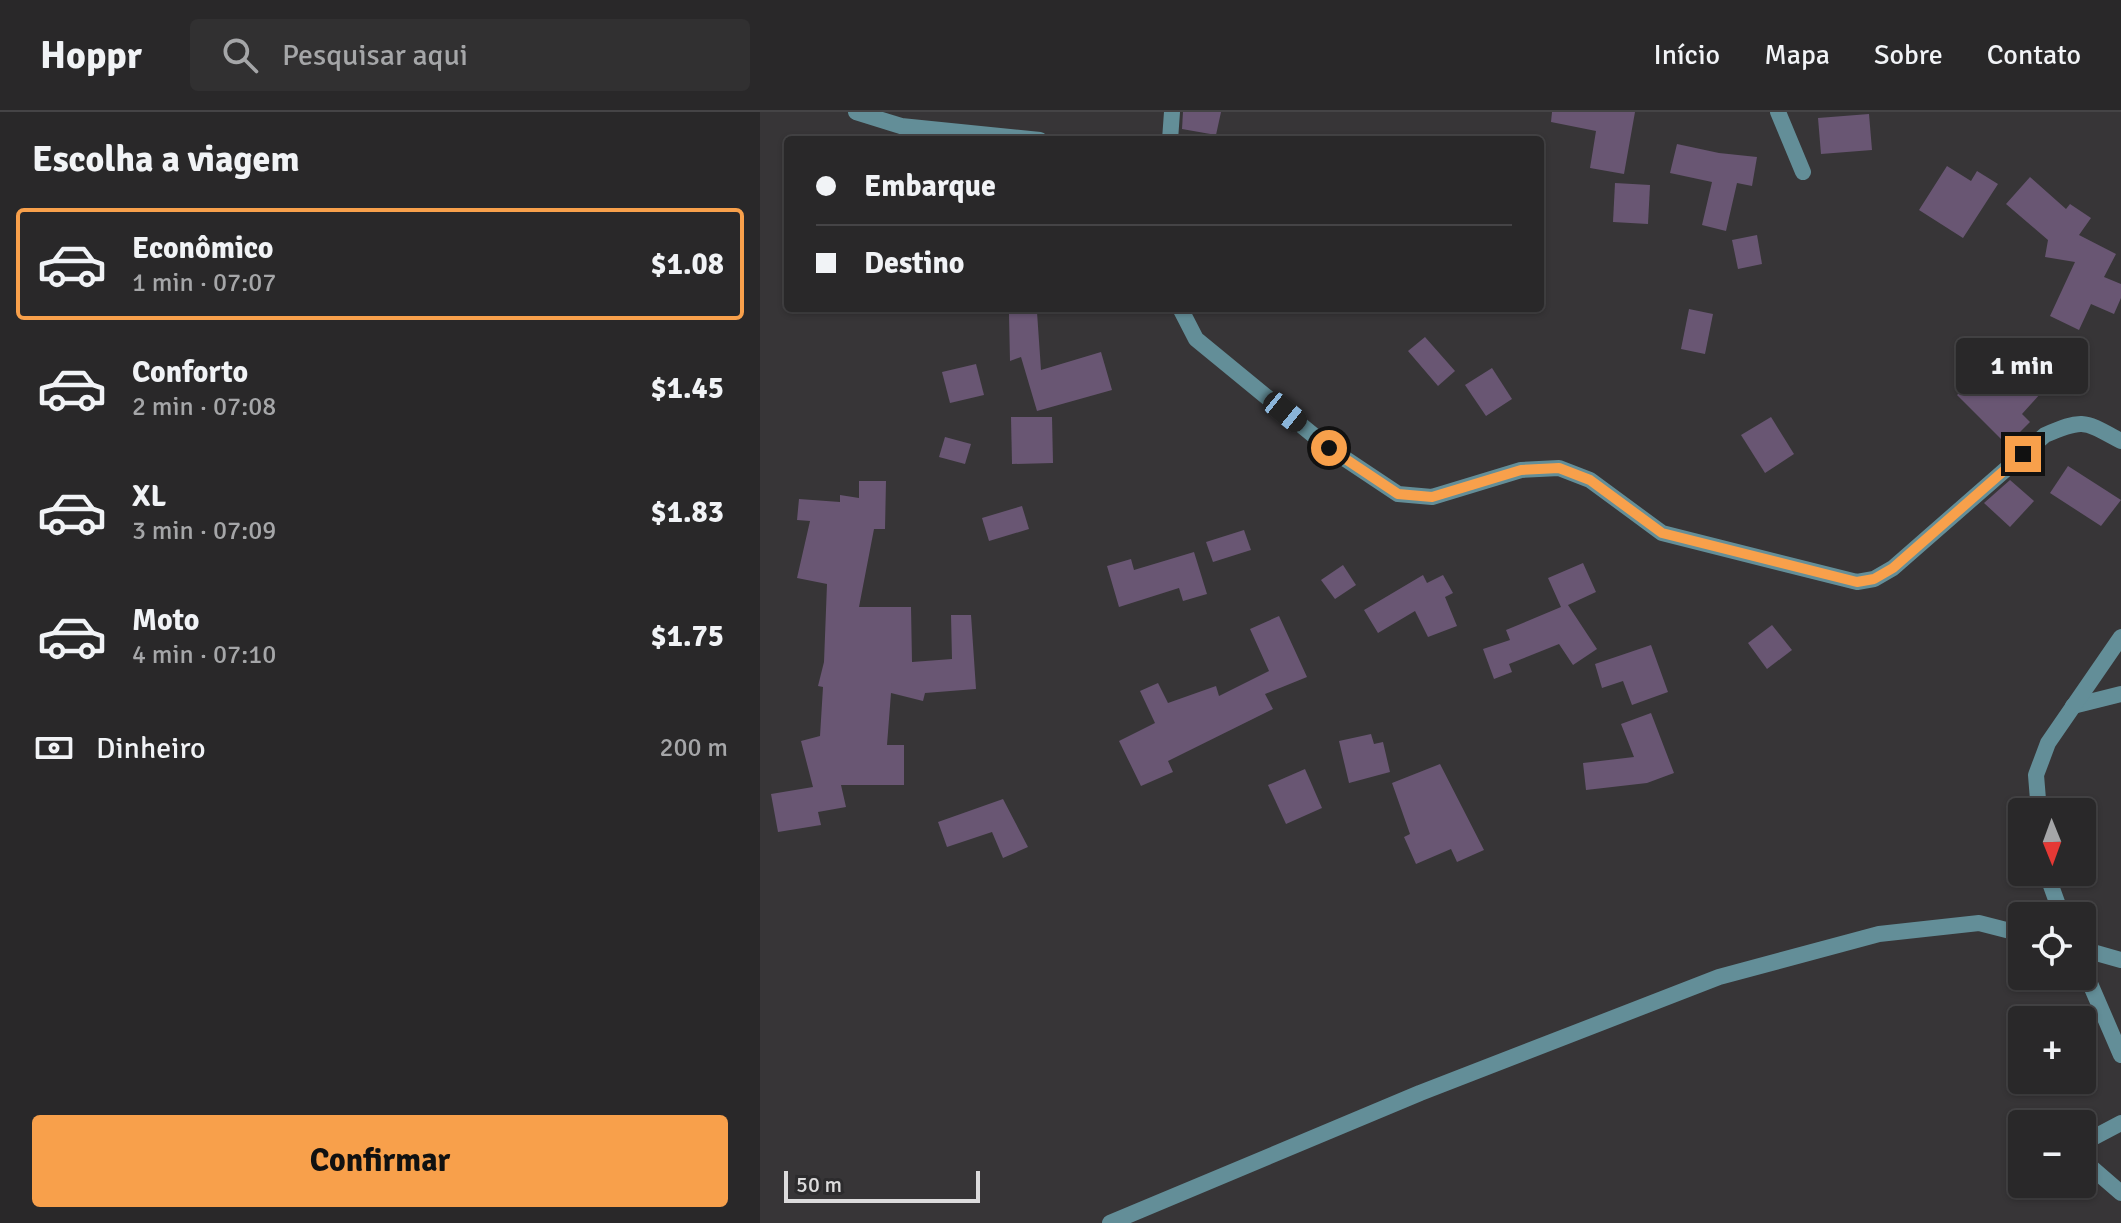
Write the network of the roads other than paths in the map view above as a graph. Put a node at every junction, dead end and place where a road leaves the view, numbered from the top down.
1 (856, 112) edge
2 (1172, 112) edge
3 (1778, 112) edge
4 (1000, 136) edge
5 (1170, 136) edge
6 (1803, 172) dead end
7 (1182, 312) edge
8 (2121, 441) edge
9 (2121, 637) edge
10 (2121, 694) edge
11 (2073, 706) junction
12 (2038, 798) edge
13 (2008, 930) edge
14 (2096, 953) edge
15 (2121, 960) edge
16 (2093, 990) edge
17 (2121, 1055) edge
18 (2121, 1123) edge
19 (2121, 1193) edge
20 (1110, 1223) edge

1 - 4 street
2 - 5 street
3 - 6 street
7 - 8 street
9 - 11 street
10 - 11 street
11 - 12 street
13 - 20 street
14 - 15 street
16 - 17 street
18 - 19 street

